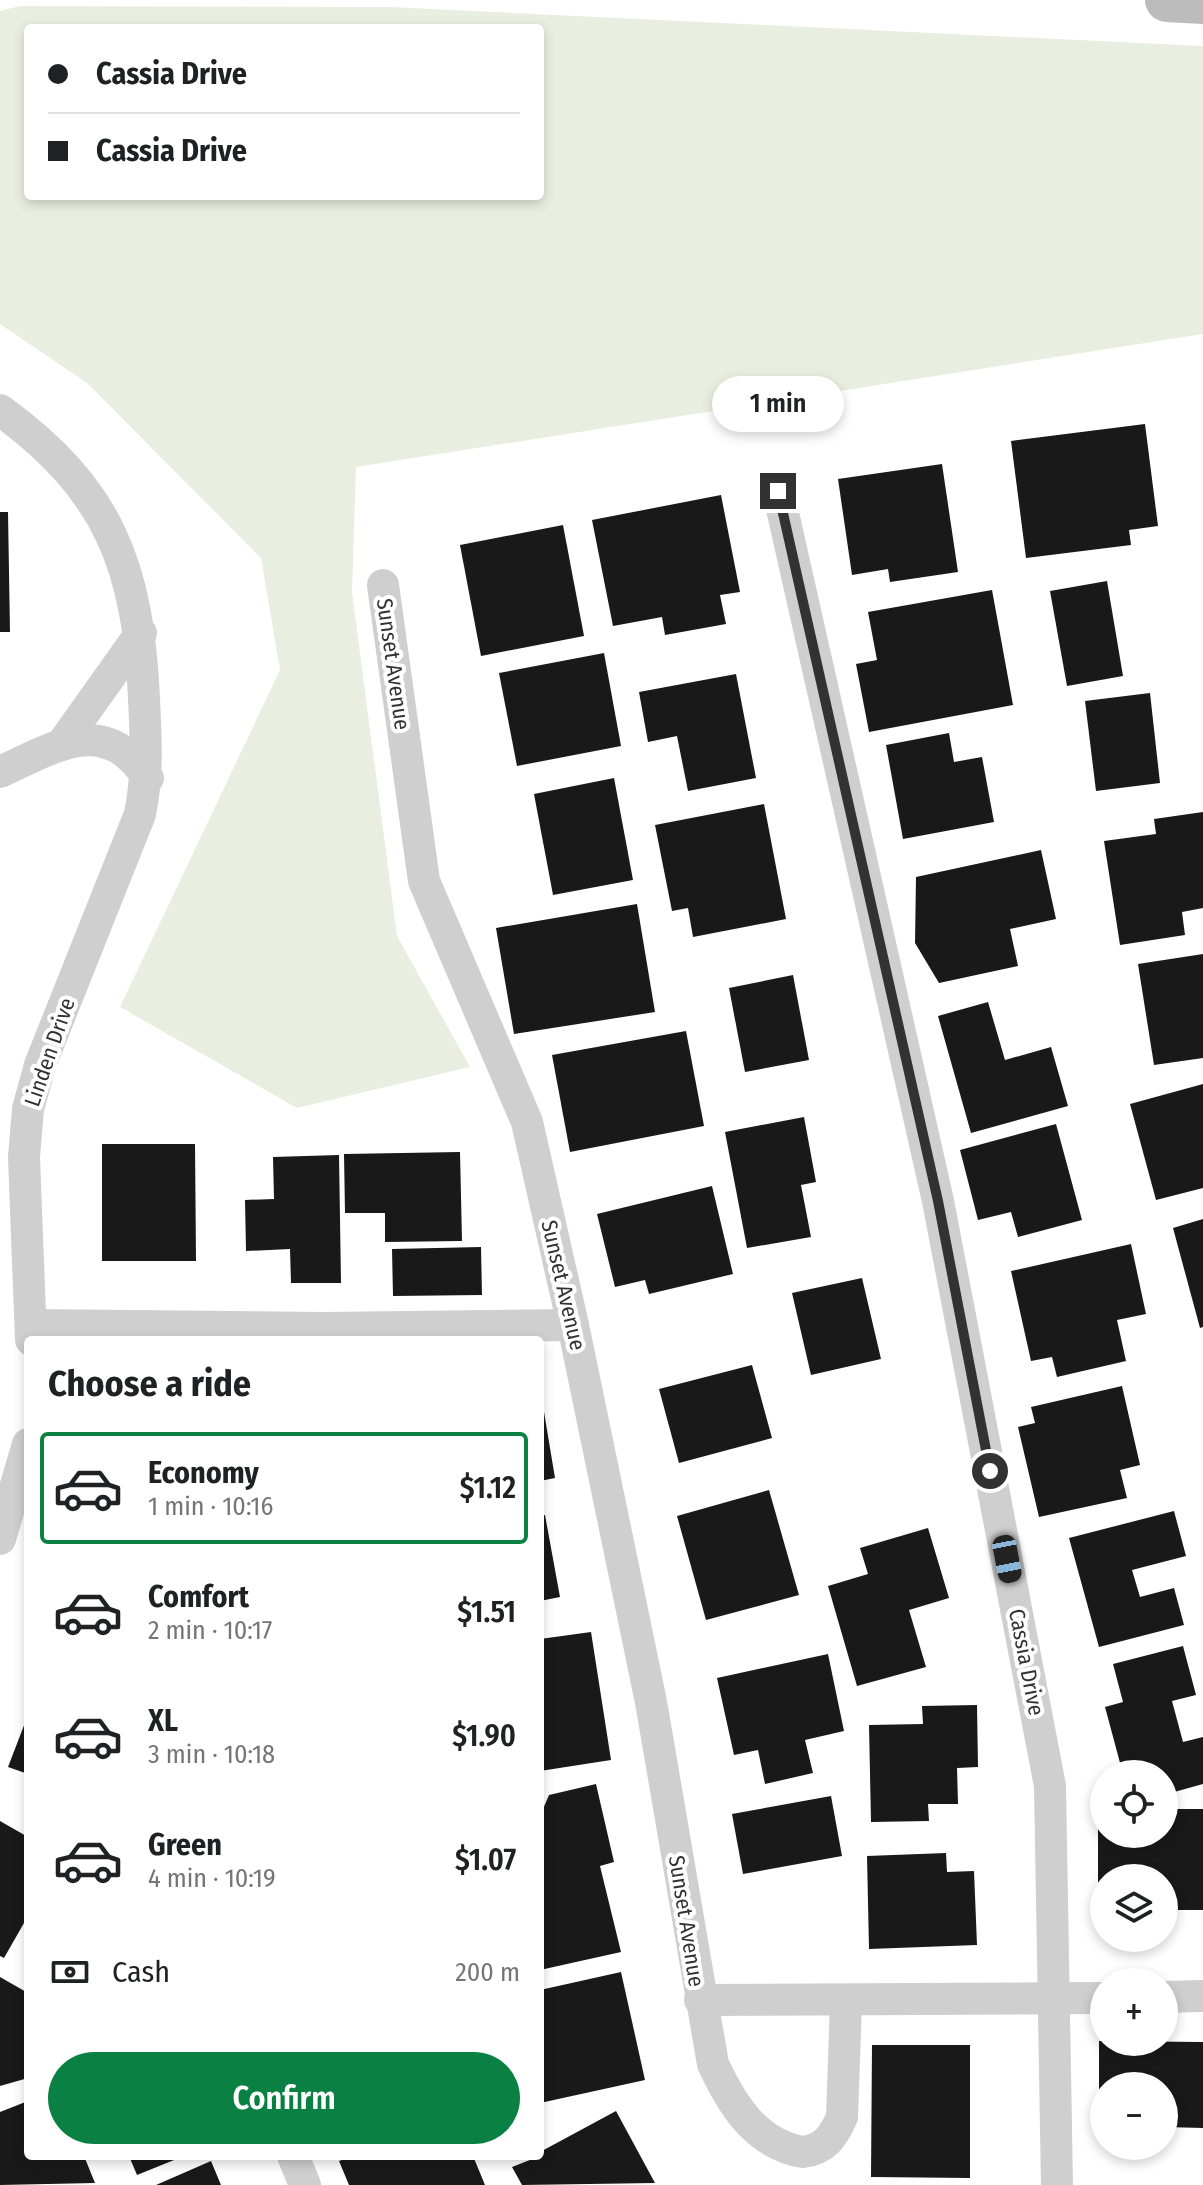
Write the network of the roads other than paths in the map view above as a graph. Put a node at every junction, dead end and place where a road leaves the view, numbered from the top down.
1 (1167, 0) edge
2 (1203, 2) edge
3 (0, 410) edge
4 (778, 491) dead end
5 (383, 585) dead end
6 (141, 633) junction
7 (62, 744) junction
8 (0, 772) edge
9 (148, 778) junction
10 (573, 1325) junction
11 (31, 1332) edge
12 (324, 1334) edge
13 (24, 1458) edge
14 (0, 1539) edge
15 (1203, 1996) edge
16 (1178, 1997) edge
17 (1090, 1998) edge
18 (1053, 1999) junction
19 (700, 2000) junction
20 (846, 2002) junction
21 (295, 2160) edge
22 (305, 2185) edge
23 (1057, 2185) edge

1 - 2 main road
3 - 6 street, Linden Drive
4 - 18 street, Cassia Drive
5 - 10 street, Sunset Avenue
6 - 7 street
6 - 9 street, Linden Drive
7 - 8 street
7 - 9 street
9 - 11 street, Linden Drive
10 - 12 street
10 - 19 street, Sunset Avenue
11 - 12 street
13 - 14 street
15 - 16 street
17 - 18 street, Sunset Avenue
18 - 20 street, Sunset Avenue
18 - 23 street, Cassia Drive
19 - 20 street, Sunset Avenue
19 - 20 street, Sunset Avenue
21 - 22 street

